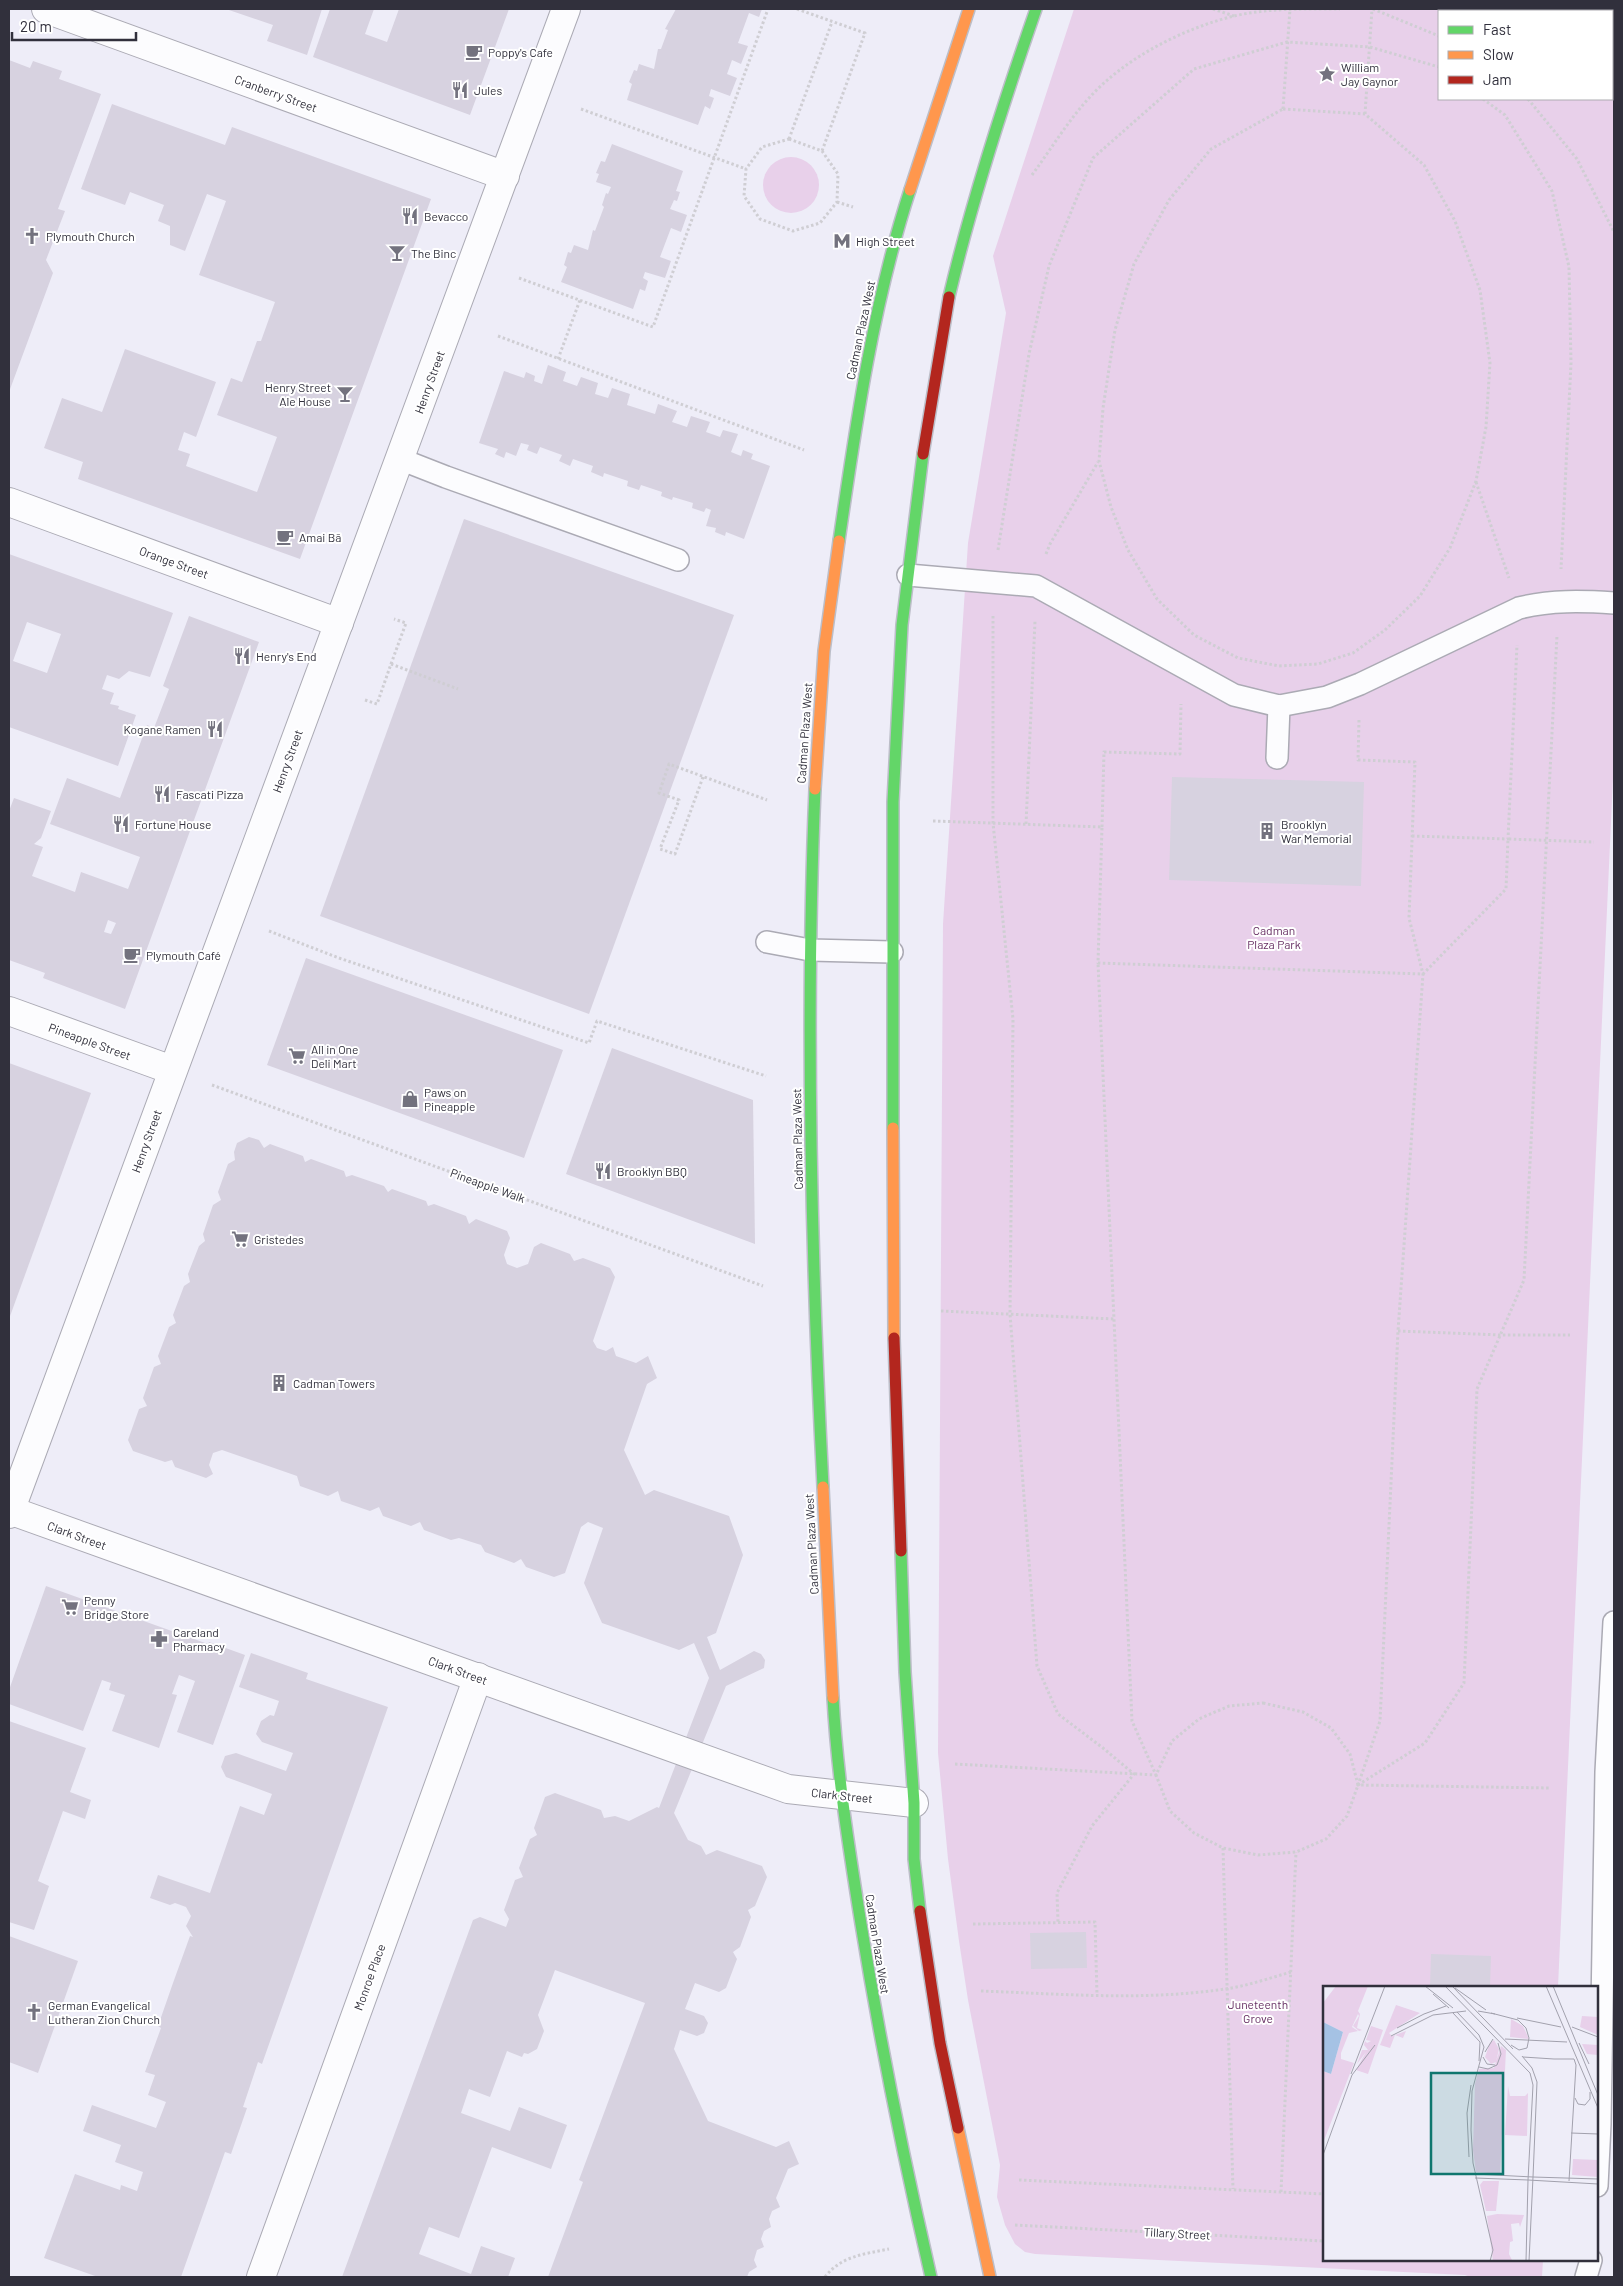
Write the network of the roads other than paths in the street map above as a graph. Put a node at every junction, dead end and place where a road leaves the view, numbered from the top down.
1 (46, 9) edge
2 (566, 9) edge
3 (969, 9) edge
4 (1036, 9) edge
5 (505, 176) junction
6 (400, 459) junction
7 (9, 502) edge
8 (678, 560) dead end
9 (908, 575) junction
10 (1614, 602) edge
11 (339, 623) junction
12 (1279, 706) junction
13 (1277, 758) dead end
14 (766, 942) dead end
15 (810, 950) junction
16 (892, 952) junction
17 (9, 1011) edge
18 (172, 1070) junction
19 (9, 1512) edge
20 (1614, 1622) edge
21 (478, 1677) junction
22 (844, 1794) junction
23 (914, 1804) junction
24 (1598, 2165) edge
25 (1591, 2261) edge
26 (261, 2277) edge
27 (932, 2277) edge
28 (990, 2277) edge
29 (1586, 2277) edge

1 - 5 street, Cranberry Street
2 - 5 street, Henry Street
3 - 15 main road, Cadman Plaza West
4 - 9 main road
5 - 6 street, Henry Street
6 - 8 lane
6 - 11 street, Henry Street
7 - 11 street, Orange Street
9 - 12 lane
9 - 16 main road
10 - 12 lane
11 - 18 street, Henry Street
12 - 13 lane
14 - 15 lane
15 - 16 lane
15 - 22 main road, Cadman Plaza West
16 - 23 main road
17 - 18 street, Pineapple Street
18 - 19 street, Henry Street
19 - 21 street, Clark Street
20 - 24 lane
21 - 22 street, Clark Street
21 - 26 street, Monroe Place
22 - 23 street, Clark Street
22 - 27 main road, Cadman Plaza West
23 - 28 main road
25 - 29 lane

